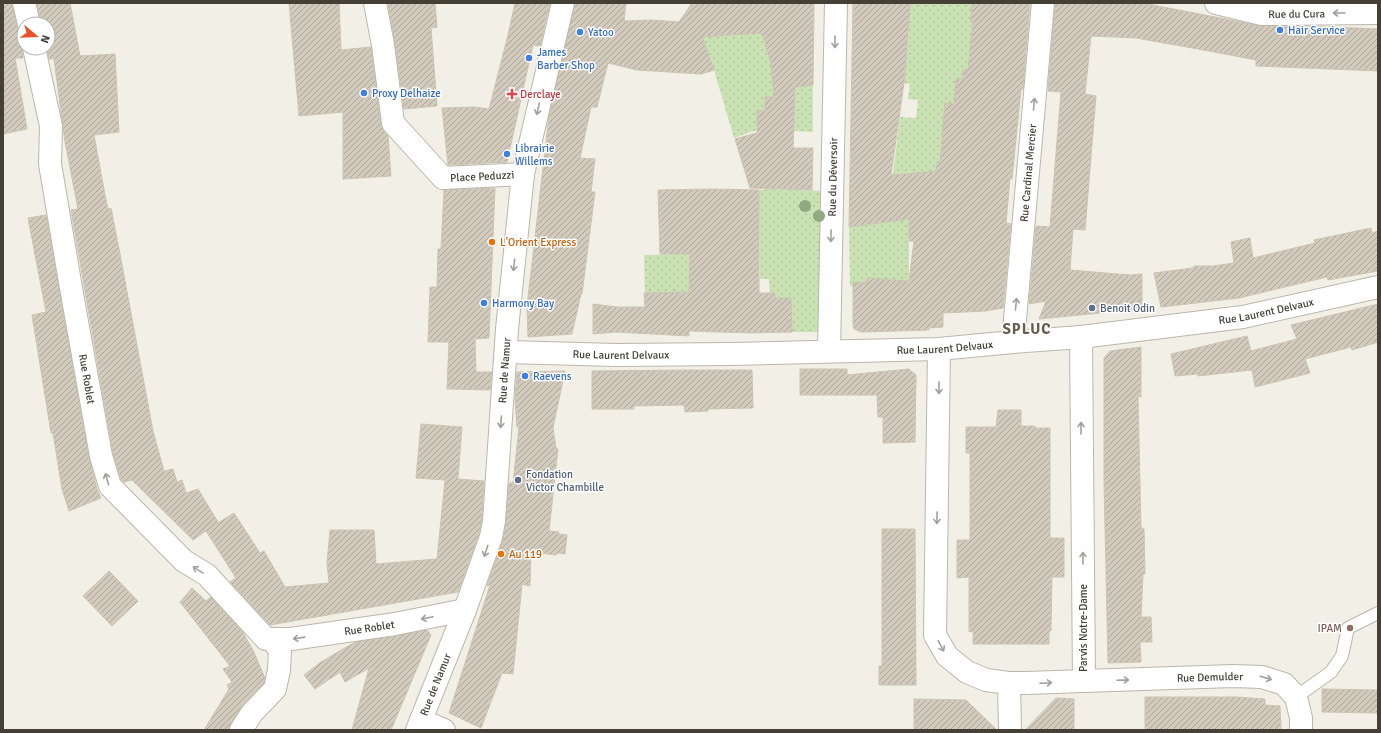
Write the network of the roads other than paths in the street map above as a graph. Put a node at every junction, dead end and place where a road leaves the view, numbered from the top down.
1 (24, 3) edge
2 (375, 3) edge
3 (563, 3) edge
4 (836, 3) edge
5 (1043, 3) edge
6 (1216, 3) edge
7 (1378, 13) edge
8 (27, 16) edge
9 (36, 56) edge
10 (523, 174) junction
11 (1378, 287) edge
12 (1081, 336) junction
13 (1013, 342) junction
14 (939, 349) junction
15 (830, 351) junction
16 (506, 352) junction
17 (465, 610) junction
18 (1378, 613) edge
19 (272, 638) junction
20 (1084, 681) junction
21 (1009, 682) junction
22 (1296, 697) junction
23 (419, 725) edge
24 (241, 730) edge
25 (444, 730) edge
26 (1010, 730) edge
27 (1301, 730) edge

1 - 8 street
2 - 10 street, Place Peduzzi
3 -> 10 street, Rue de Namur
4 -> 15 street, Rue du Déversoir
13 -> 5 street, Rue Cardinal Mercier
7 -> 6 street, Rue du Cura
19 -> 9 street, Rue Roblet
10 -> 16 street, Rue de Namur
11 - 12 street, Rue Laurent Delvaux
12 - 13 street, Rue Laurent Delvaux
20 -> 12 street, Parvis Notre-Dame
13 - 14 street, Rue Laurent Delvaux
14 - 15 street, Rue Laurent Delvaux
14 -> 21 street, Parvis Notre-Dame
15 - 16 street, Rue Laurent Delvaux
16 -> 17 street, Rue de Namur
17 -> 19 street, Rue Roblet
17 - 23 street, Rue de Namur
18 - 22 lane
19 - 24 street
21 -> 20 street, Parvis Notre-Dame
20 -> 22 street, Rue Demulder
21 - 26 street
22 - 27 street
23 - 25 street

